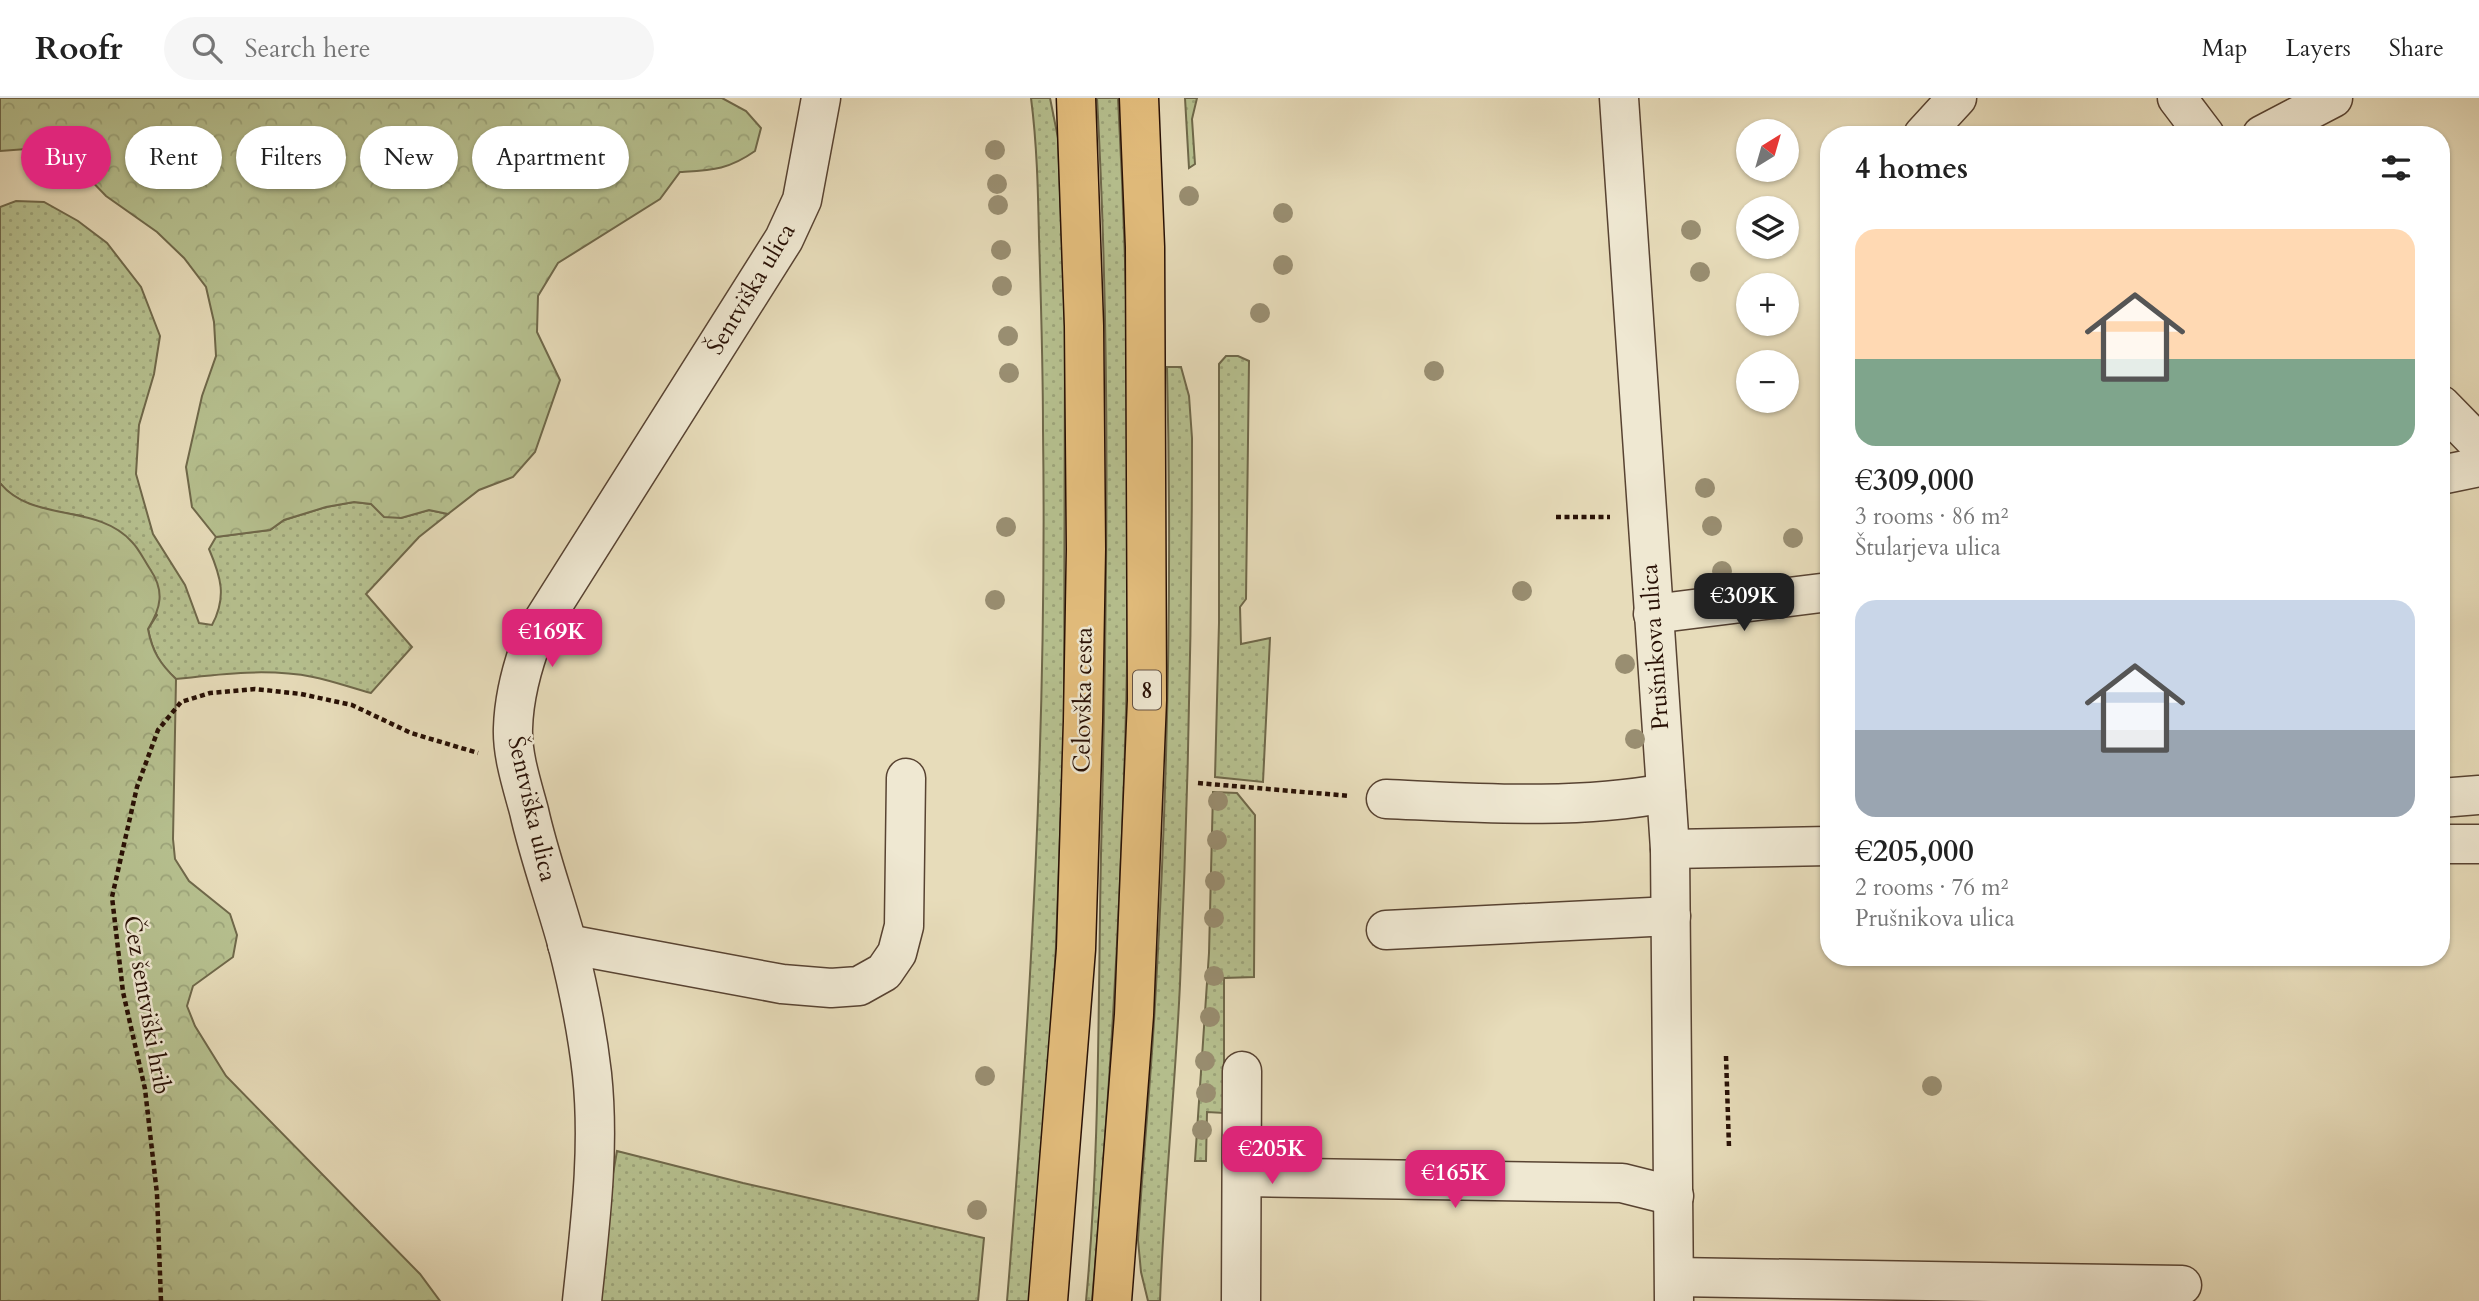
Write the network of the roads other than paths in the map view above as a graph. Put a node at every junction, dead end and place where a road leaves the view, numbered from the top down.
1 (821, 98) edge
2 (1076, 98) edge
3 (1139, 98) edge
4 (1619, 98) edge
5 (1957, 98) edge
6 (2177, 98) edge
7 (2333, 98) edge
8 (1931, 126) edge
9 (2198, 126) edge
10 (2279, 126) edge
11 (2450, 414) edge
12 (2479, 444) edge
13 (2479, 467) edge
14 (2450, 473) edge
15 (1820, 593) edge
16 (1653, 614) junction
17 (906, 778) dead end
18 (1666, 793) junction
19 (2479, 795) edge
20 (2450, 797) edge
21 (1386, 799) road end
22 (2450, 844) edge
23 (2479, 844) edge
24 (1820, 846) edge
25 (1670, 849) junction
26 (1671, 916) junction
27 (1386, 930) dead end
28 (567, 944) junction
29 (1242, 1071) dead end
30 (1243, 1177) junction
31 (1674, 1196) junction
32 (2182, 1285) dead end
33 (1675, 1289) edge
34 (582, 1301) edge
35 (1048, 1301) edge
36 (1112, 1301) edge
37 (1241, 1301) edge

1 - 28 street, Šentviška ulica
2 - 35 main road, Celovška cesta
3 - 36 main road, 8
4 - 16 street, Prušnikova ulica
5 - 8 street
6 - 9 street
7 - 10 street
11 - 12 street
13 - 14 street
15 - 16 street
16 - 18 street, Prušnikova ulica
17 - 28 street
18 - 21 street
18 - 25 street, Prušnikova ulica
19 - 20 street
22 - 23 street
24 - 25 street
25 - 26 street, Prušnikova ulica
26 - 27 street
26 - 31 street, Prušnikova ulica
28 - 34 street, Šentviška ulica
29 - 30 street
30 - 31 street
30 - 37 street
31 - 33 street, Prušnikova ulica
32 - 33 street, Prušnikova ulica

